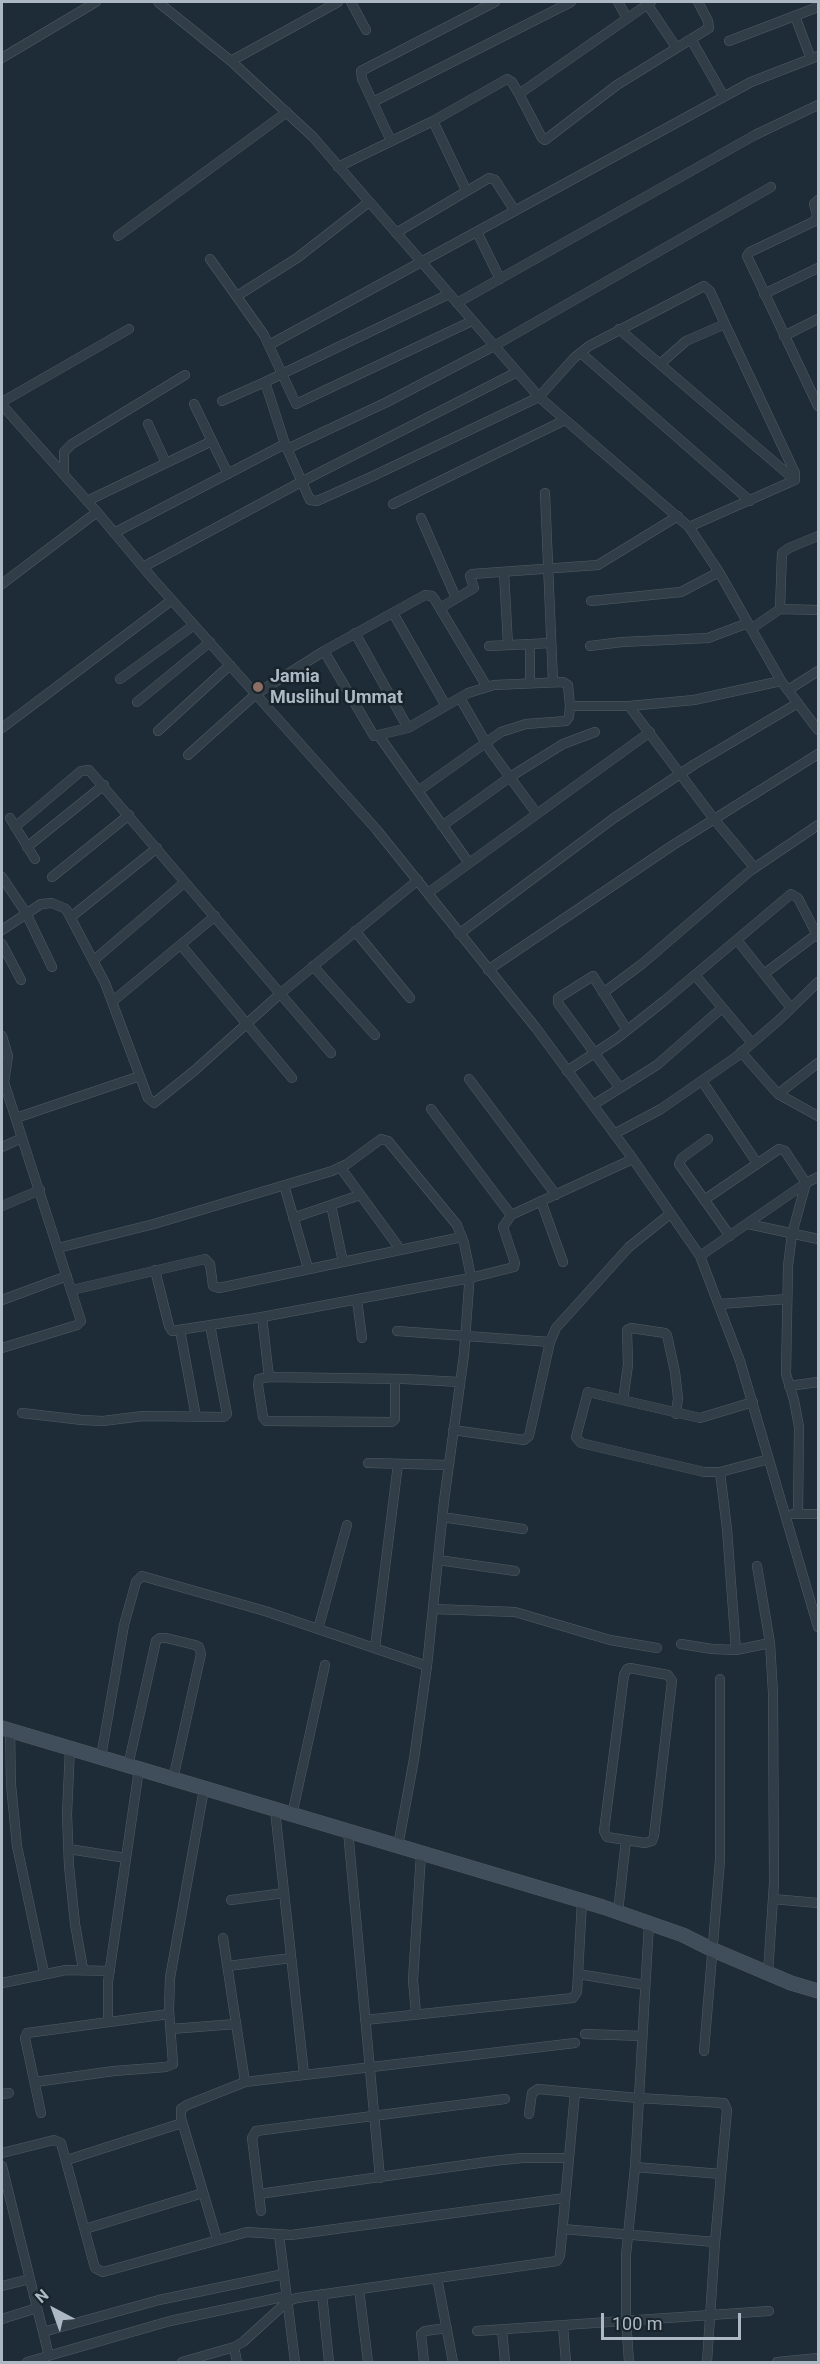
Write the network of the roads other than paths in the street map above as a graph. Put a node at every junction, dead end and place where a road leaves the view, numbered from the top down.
1 (96, 2) edge
2 (158, 2) edge
3 (338, 2) edge
4 (351, 2) edge
5 (495, 2) edge
6 (571, 2) edge
7 (618, 2) edge
8 (698, 2) edge
9 (649, 3) edge
10 (819, 7) edge
11 (795, 16) junction
12 (627, 18) junction
13 (366, 30) dead end
14 (691, 39) junction
15 (729, 41) dead end
16 (676, 47) junction
17 (2, 58) edge
18 (815, 58) edge
19 (231, 61) junction
20 (519, 94) junction
21 (724, 97) junction
22 (373, 102) junction
23 (819, 105) edge
24 (287, 112) junction
25 (433, 121) junction
26 (392, 141) junction
27 (338, 167) junction
28 (771, 187) dead end
29 (466, 190) junction
30 (819, 200) edge
31 (369, 202) junction
32 (515, 211) junction
33 (817, 225) edge
34 (477, 232) junction
35 (396, 233) junction
36 (118, 236) dead end
37 (210, 259) dead end
38 (422, 262) junction
39 (819, 268) edge
40 (500, 279) junction
41 (449, 294) junction
42 (764, 294) junction
43 (237, 296) junction
44 (457, 303) junction
45 (819, 319) edge
46 (472, 321) junction
47 (725, 324) junction
48 (129, 329) dead end
49 (619, 329) junction
50 (784, 336) junction
51 (269, 345) junction
52 (494, 346) junction
53 (581, 352) junction
54 (660, 364) junction
55 (517, 372) junction
56 (281, 373) junction
57 (185, 375) dead end
58 (265, 382) junction
59 (539, 397) junction
60 (222, 401) dead end
61 (2, 403) edge
62 (194, 404) dead end
63 (819, 406) edge
64 (565, 420) junction
65 (148, 424) dead end
66 (212, 441) junction
67 (286, 446) junction
68 (166, 463) junction
69 (228, 474) junction
70 (64, 475) junction
71 (795, 480) junction
72 (300, 482) junction
73 (545, 493) dead end
74 (87, 501) junction
75 (750, 501) junction
76 (393, 504) dead end
77 (97, 512) junction
78 (678, 516) junction
79 (421, 518) dead end
80 (689, 528) junction
81 (114, 532) junction
82 (819, 536) edge
83 (143, 567) junction
84 (547, 570) junction
85 (504, 572) junction
86 (718, 572) junction
87 (2, 584) edge
88 (456, 598) junction
89 (172, 600) junction
90 (591, 601) dead end
91 (440, 608) junction
92 (780, 609) junction
93 (819, 610) edge
94 (393, 613) junction
95 (194, 625) junction
96 (749, 626) junction
97 (355, 633) junction
98 (210, 642) junction
99 (551, 643) junction
100 (530, 644) junction
101 (508, 645) junction
102 (489, 646) dead end
103 (590, 646) dead end
104 (324, 651) junction
105 (230, 665) junction
106 (819, 671) edge
107 (120, 679) dead end
108 (781, 681) junction
109 (553, 682) junction
110 (530, 683) junction
111 (487, 687) junction
112 (788, 690) junction
113 (256, 694) junction
114 (460, 698) junction
115 (137, 702) dead end
116 (798, 704) junction
117 (447, 706) junction
118 (570, 706) junction
119 (629, 706) junction
120 (2, 728) edge
121 (408, 728) junction
122 (819, 730) edge
123 (158, 731) dead end
124 (595, 732) dead end
125 (650, 732) junction
126 (379, 736) junction
127 (485, 742) junction
128 (819, 754) edge
129 (188, 755) dead end
130 (681, 773) junction
131 (510, 777) junction
132 (104, 785) junction
133 (418, 791) junction
134 (537, 814) junction
135 (129, 815) junction
136 (10, 818) dead end
137 (714, 819) junction
138 (819, 825) edge
139 (442, 826) junction
140 (15, 827) junction
141 (27, 847) junction
142 (157, 849) junction
143 (34, 859) dead end
144 (469, 863) junction
145 (754, 867) junction
146 (2, 877) edge
147 (52, 878) dead end
148 (418, 880) junction
149 (185, 882) junction
150 (428, 893) junction
151 (26, 914) junction
152 (215, 916) junction
153 (71, 917) junction
154 (2, 930) edge
155 (355, 931) junction
156 (459, 934) junction
157 (818, 936) edge
158 (737, 940) junction
159 (2, 944) edge
160 (181, 945) junction
161 (94, 960) junction
162 (313, 966) junction
163 (52, 967) dead end
164 (488, 970) junction
165 (764, 974) junction
166 (695, 975) junction
167 (21, 980) dead end
168 (819, 982) edge
169 (281, 993) junction
170 (603, 993) junction
171 (410, 998) dead end
172 (113, 1001) junction
173 (722, 1008) junction
174 (791, 1008) junction
175 (246, 1025) junction
176 (627, 1030) junction
177 (375, 1035) dead end
178 (2, 1036) edge
179 (752, 1043) junction
180 (741, 1052) junction
181 (332, 1053) dead end
182 (594, 1053) junction
183 (819, 1063) edge
184 (567, 1071) junction
185 (140, 1076) junction
186 (292, 1078) dead end
187 (469, 1079) dead end
188 (702, 1082) junction
189 (620, 1088) junction
190 (778, 1094) junction
191 (593, 1105) junction
192 (431, 1108) dead end
193 (819, 1116) edge
194 (16, 1118) junction
195 (614, 1134) junction
196 (22, 1138) junction
197 (708, 1138) dead end
198 (2, 1147) edge
199 (633, 1159) junction
200 (757, 1163) junction
201 (340, 1167) junction
202 (819, 1178) edge
203 (806, 1183) junction
204 (284, 1185) junction
205 (40, 1190) junction
206 (360, 1195) junction
207 (556, 1195) junction
208 (704, 1200) junction
209 (541, 1201) junction
210 (330, 1205) junction
211 (2, 1206) edge
212 (670, 1214) junction
213 (511, 1215) junction
214 (293, 1218) junction
215 (748, 1224) junction
216 (792, 1234) junction
217 (730, 1236) junction
218 (462, 1237) junction
219 (819, 1239) edge
220 (58, 1248) junction
221 (400, 1249) junction
222 (700, 1257) junction
223 (343, 1262) junction
224 (563, 1262) dead end
225 (308, 1268) junction
226 (155, 1270) junction
227 (67, 1276) junction
228 (470, 1278) junction
229 (72, 1290) junction
230 (787, 1299) junction
231 (2, 1300) edge
232 (357, 1300) junction
233 (720, 1304) junction
234 (262, 1317) junction
235 (210, 1325) junction
236 (180, 1330) junction
237 (397, 1331) dead end
238 (465, 1335) junction
239 (362, 1338) dead end
240 (550, 1342) junction
241 (2, 1348) edge
242 (268, 1377) junction
243 (395, 1378) junction
244 (819, 1382) edge
245 (460, 1383) junction
246 (789, 1386) junction
247 (623, 1400) junction
248 (753, 1402) junction
249 (22, 1413) dead end
250 (676, 1414) junction
251 (196, 1417) junction
252 (453, 1430) junction
253 (769, 1459) junction
254 (368, 1463) dead end
255 (398, 1464) junction
256 (448, 1465) junction
257 (720, 1472) junction
258 (785, 1514) junction
259 (798, 1514) junction
260 (819, 1514) edge
261 (442, 1517) junction
262 (347, 1525) dead end
263 (523, 1529) dead end
264 (438, 1560) junction
265 (757, 1566) dead end
266 (515, 1571) dead end
267 (433, 1609) junction
268 (819, 1627) edge
269 (318, 1629) junction
270 (681, 1644) dead end
271 (770, 1644) junction
272 (375, 1648) junction
273 (657, 1648) dead end
274 (736, 1650) junction
275 (325, 1665) dead end
276 (427, 1666) junction
277 (720, 1679) dead end
278 (6, 1729) edge
279 (70, 1748) junction
280 (101, 1757) junction
281 (134, 1767) junction
282 (173, 1779) junction
283 (204, 1788) junction
284 (12, 1794) junction
285 (2, 1795) edge
286 (275, 1810) junction
287 (292, 1815) junction
288 (348, 1832) junction
289 (626, 1840) junction
290 (398, 1846) junction
291 (69, 1849) junction
292 (421, 1854) junction
293 (126, 1858) junction
294 (284, 1893) junction
295 (773, 1899) junction
296 (231, 1900) dead end
297 (582, 1901) junction
298 (819, 1903) edge
299 (618, 1912) junction
300 (649, 1923) junction
301 (224, 1938) dead end
302 (711, 1949) junction
303 (291, 1958) junction
304 (228, 1966) junction
305 (83, 1969) junction
306 (110, 1971) junction
307 (45, 1973) junction
308 (768, 1973) junction
309 (578, 1974) junction
310 (2, 1983) edge
311 (645, 1985) junction
312 (819, 1991) edge
313 (169, 2014) junction
314 (416, 2014) junction
315 (365, 2019) junction
316 (108, 2022) junction
317 (236, 2024) junction
318 (171, 2029) junction
319 (585, 2034) dead end
320 (642, 2036) junction
321 (575, 2043) dead end
322 (704, 2051) dead end
323 (369, 2066) junction
324 (304, 2074) junction
325 (35, 2082) junction
326 (245, 2082) junction
327 (575, 2093) junction
328 (638, 2098) junction
329 (505, 2099) dead end
330 (41, 2113) dead end
331 (529, 2114) dead end
332 (374, 2116) junction
333 (182, 2123) junction
334 (2, 2153) edge
335 (569, 2158) junction
336 (67, 2160) junction
337 (2, 2166) edge
338 (635, 2167) junction
339 (721, 2174) junction
340 (380, 2178) junction
341 (203, 2193) junction
342 (259, 2194) junction
343 (565, 2198) junction
344 (261, 2211) dead end
345 (85, 2229) junction
346 (563, 2229) junction
347 (628, 2234) junction
348 (279, 2235) junction
349 (217, 2239) junction
350 (715, 2242) junction
351 (284, 2274) junction
352 (437, 2278) junction
353 (30, 2279) junction
354 (2, 2286) edge
355 (359, 2289) junction
356 (322, 2294) junction
357 (287, 2298) junction
358 (37, 2308) junction
359 (769, 2312) dead end
360 (711, 2316) junction
361 (2, 2319) edge
362 (626, 2323) junction
363 (563, 2326) junction
364 (447, 2328) junction
365 (502, 2330) junction
366 (477, 2331) dead end
367 (43, 2332) junction
368 (234, 2348) junction
369 (49, 2356) junction
370 (819, 2358) edge
371 (797, 2361) edge
372 (27, 2362) edge
373 (182, 2362) edge
374 (237, 2362) edge
375 (295, 2362) edge
376 (329, 2362) edge
377 (368, 2362) edge
378 (424, 2362) edge
379 (453, 2362) edge
380 (505, 2362) edge
381 (566, 2362) edge
382 (629, 2362) edge
383 (707, 2362) edge
384 (777, 2362) edge

1 - 17 street
2 - 19 street
3 - 19 street
4 - 13 street
5 - 22 street
6 - 22 street
7 - 12 street
8 - 14 street
9 - 12 street
9 - 16 street
10 - 11 street
11 - 15 street
11 - 18 street
12 - 20 street
14 - 16 street
14 - 21 street
16 - 20 street
18 - 21 street
19 - 24 street
20 - 25 street
21 - 32 street
22 - 26 street
23 - 40 street
24 - 27 street
24 - 36 street
25 - 26 street
25 - 29 street
26 - 27 street
27 - 31 street
28 - 52 street
29 - 32 street
29 - 35 street
30 - 33 street
31 - 35 street
31 - 43 street
32 - 34 street
33 - 42 street
34 - 38 street
34 - 40 street
35 - 38 street
37 - 43 street
38 - 41 street
38 - 51 street
39 - 42 street
40 - 44 street
41 - 44 street
41 - 56 street
42 - 50 street
43 - 51 street
44 - 46 street
45 - 50 street
46 - 52 street
46 - 56 street
47 - 49 street
47 - 54 street
47 - 71 street
48 - 61 street
49 - 53 street
49 - 54 street
50 - 63 street
51 - 56 street
52 - 55 street
52 - 67 street
53 - 59 street
53 - 75 street
54 - 71 street
55 - 59 street
55 - 72 street
56 - 58 street
57 - 70 street
58 - 60 street
58 - 67 street
59 - 64 street
59 - 72 street
61 - 70 street
62 - 66 street
64 - 76 street
64 - 78 street
65 - 68 street
66 - 68 street
66 - 69 street
67 - 69 street
67 - 72 street
68 - 74 street
69 - 81 street
70 - 74 street
71 - 75 street
72 - 83 street
73 - 84 street
74 - 77 street
75 - 80 street
77 - 81 street
77 - 87 street
78 - 80 street
78 - 84 street
79 - 88 street
80 - 86 street
81 - 83 street
82 - 92 street
83 - 89 street
84 - 85 street
84 - 99 street
85 - 88 street
85 - 101 street
86 - 90 street
86 - 96 street
88 - 91 street
89 - 95 street
89 - 120 street
91 - 94 street
91 - 111 street
92 - 93 street
92 - 96 street
94 - 97 street
94 - 117 street
95 - 98 street
95 - 107 street
96 - 103 street
96 - 108 street
97 - 104 street
97 - 121 street
98 - 105 street
98 - 115 street
99 - 100 street
99 - 109 street
100 - 101 street
100 - 110 street
101 - 102 street
104 - 113 street
104 - 126 street
105 - 113 street
105 - 123 street
106 - 112 street
108 - 112 street
108 - 119 street
109 - 110 street
109 - 118 street
110 - 111 street
111 - 114 street
112 - 116 street
113 - 129 street
113 - 148 street
114 - 117 street
114 - 127 street
116 - 122 street
116 - 130 street
117 - 121 street
118 - 119 street
118 - 127 street
119 - 125 street
121 - 126 street
124 - 131 street
125 - 130 street
125 - 134 street
126 - 133 street
127 - 131 street
127 - 133 street
128 - 137 street
130 - 137 street
130 - 156 street
131 - 134 street
131 - 139 street
132 - 135 street
132 - 140 street
132 - 141 street
133 - 139 street
134 - 144 street
135 - 142 street
135 - 147 street
136 - 140 street
137 - 145 street
137 - 164 street
138 - 145 street
139 - 144 street
140 - 141 street
141 - 143 street
142 - 149 street
142 - 153 street
144 - 150 street
145 - 170 street
146 - 151 street
148 - 150 street
148 - 155 street
149 - 152 street
149 - 161 street
150 - 156 street
151 - 153 street
151 - 154 street
151 - 163 street
152 - 160 street
152 - 169 street
153 - 161 street
155 - 162 street
155 - 171 street
156 - 164 street
157 - 158 street
157 - 165 street
158 - 165 street
158 - 166 street
159 - 167 street
160 - 172 street
160 - 175 street
161 - 172 street
162 - 169 street
162 - 177 street
164 - 184 street
165 - 174 street
166 - 173 street
166 - 176 street
168 - 174 street
169 - 175 street
169 - 181 street
170 - 176 street
170 - 182 street
172 - 185 street
173 - 179 street
173 - 189 street
174 - 179 street
175 - 185 street
175 - 186 street
176 - 182 street
178 - 194 street
179 - 180 street
180 - 188 street
180 - 190 street
182 - 184 street
182 - 189 street
183 - 190 street
184 - 191 street
185 - 194 street
187 - 207 street
188 - 195 street
188 - 200 street
189 - 191 street
190 - 193 street
191 - 195 street
192 - 213 street
194 - 196 street
195 - 199 street
196 - 198 street
196 - 205 street
197 - 208 street
199 - 207 street
199 - 212 street
200 - 203 street
200 - 208 street
201 - 204 street
201 - 206 street
201 - 218 street
202 - 203 street
203 - 215 street
203 - 216 street
204 - 214 street
204 - 220 street
205 - 211 street
205 - 220 street
206 - 210 street
206 - 221 street
207 - 209 street
208 - 217 street
209 - 213 street
209 - 224 street
210 - 214 street
210 - 223 street
212 - 222 street
212 - 240 street
213 - 228 street
214 - 225 street
215 - 216 street
215 - 217 street
216 - 219 street
216 - 230 street
217 - 222 street
218 - 221 street
218 - 228 street
220 - 227 street
221 - 223 street
222 - 233 street
223 - 225 street
225 - 226 street
226 - 229 street
226 - 236 street
227 - 229 street
227 - 231 street
228 - 232 street
228 - 238 street
229 - 241 street
230 - 233 street
230 - 246 street
232 - 234 street
232 - 239 street
233 - 248 street
234 - 235 street
234 - 242 street
235 - 236 street
235 - 251 street
236 - 251 street
237 - 238 street
238 - 240 street
238 - 245 street
240 - 252 street
242 - 243 street
242 - 243 street
243 - 245 street
244 - 246 street
245 - 252 street
246 - 259 street
247 - 250 street
247 - 250 street
247 - 257 street
248 - 250 street
248 - 253 street
249 - 251 street
252 - 256 street
253 - 257 street
253 - 258 street
254 - 255 street
255 - 256 street
255 - 272 street
256 - 261 street
257 - 274 street
258 - 259 street
258 - 268 street
259 - 260 street
261 - 263 street
261 - 264 street
262 - 269 street
264 - 266 street
264 - 267 street
265 - 271 street
267 - 273 street
267 - 276 street
269 - 272 street
269 - 280 street
270 - 274 street
271 - 274 street
271 - 295 street
272 - 276 street
275 - 287 street
276 - 290 street
277 - 302 street
278 - 279 street
278 - 284 street
279 - 280 street
279 - 291 street
280 - 281 street
281 - 282 street
281 - 282 street
281 - 293 street
282 - 283 street
283 - 286 street
283 - 313 street
284 - 285 street
284 - 307 street
286 - 287 street
286 - 294 street
287 - 288 street
288 - 290 street
288 - 315 street
289 - 289 street
289 - 299 street
290 - 292 street
291 - 293 street
291 - 305 street
292 - 297 street
292 - 314 street
293 - 306 street
294 - 296 street
294 - 303 street
295 - 298 street
295 - 308 street
297 - 299 street
297 - 309 street
299 - 300 street
300 - 302 street
300 - 311 street
301 - 304 street
302 - 308 street
302 - 322 street
303 - 304 street
303 - 324 street
304 - 317 street
305 - 306 street
305 - 307 street
306 - 316 street
307 - 310 street
308 - 312 street
309 - 311 street
309 - 314 street
311 - 320 street
313 - 316 street
313 - 318 street
314 - 315 street
315 - 323 street
316 - 325 street
317 - 318 street
317 - 326 street
318 - 325 street
319 - 320 street
320 - 328 street
321 - 323 street
323 - 324 street
323 - 332 street
324 - 326 street
325 - 330 street
326 - 333 street
327 - 328 street
327 - 331 street
327 - 335 street
328 - 338 street
328 - 339 street
329 - 332 street
332 - 340 street
332 - 342 street
333 - 336 street
333 - 341 street
334 - 336 street
335 - 340 street
335 - 343 street
336 - 345 street
337 - 353 street
338 - 339 street
338 - 347 street
339 - 350 street
340 - 342 street
341 - 345 street
341 - 349 street
342 - 344 street
343 - 346 street
343 - 348 street
345 - 349 street
346 - 347 street
346 - 352 street
347 - 350 street
347 - 362 street
348 - 349 street
348 - 351 street
350 - 360 street
351 - 357 street
351 - 367 street
352 - 355 street
352 - 364 street
353 - 354 street
353 - 358 street
355 - 356 street
355 - 377 street
356 - 357 street
356 - 376 street
357 - 368 street
357 - 369 street
357 - 375 street
358 - 361 street
358 - 367 street
359 - 360 street
360 - 362 street
360 - 383 street
362 - 363 street
362 - 382 street
363 - 365 street
363 - 381 street
364 - 378 street
364 - 379 street
365 - 366 street
365 - 380 street
367 - 369 street
368 - 373 street
368 - 374 street
369 - 372 street
370 - 371 street
371 - 384 street

